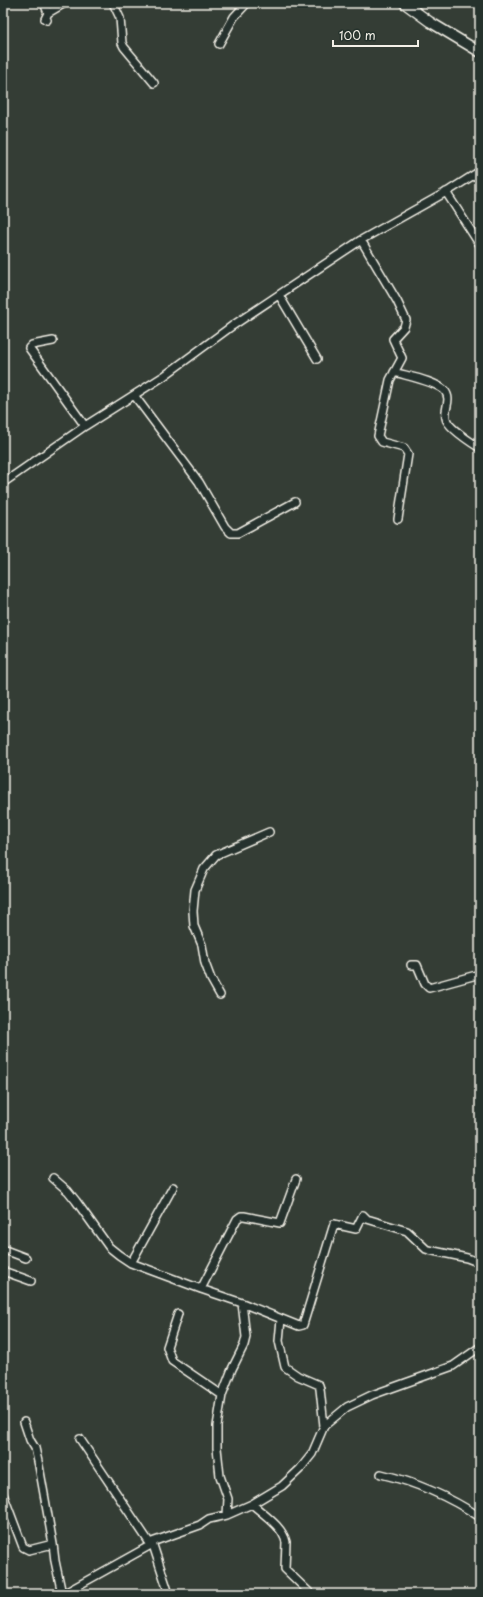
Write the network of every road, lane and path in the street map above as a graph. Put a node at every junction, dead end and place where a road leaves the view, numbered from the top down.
1 (44, 3) edge
2 (65, 3) edge
3 (113, 3) edge
4 (247, 3) edge
5 (404, 3) edge
6 (219, 44) dead end
7 (480, 52) edge
8 (154, 83) dead end
9 (480, 171) edge
10 (446, 192) junction
11 (361, 240) junction
12 (480, 245) edge
13 (279, 295) junction
14 (53, 340) dead end
15 (317, 359) dead end
16 (394, 372) junction
17 (134, 395) junction
18 (84, 426) junction
19 (480, 448) edge
20 (3, 483) edge
21 (296, 502) dead end
22 (398, 519) dead end
23 (269, 832) dead end
24 (411, 965) dead end
25 (480, 974) edge
26 (220, 995) dead end
27 (53, 1178) dead end
28 (296, 1179) dead end
29 (173, 1187) dead end
30 (4, 1250) dead end
31 (26, 1258) dead end
32 (131, 1263) junction
33 (480, 1263) edge
34 (3, 1271) edge
35 (31, 1282) dead end
36 (201, 1290) junction
37 (242, 1303) junction
38 (178, 1314) dead end
39 (281, 1319) junction
40 (480, 1347) edge
41 (222, 1395) junction
42 (24, 1422) dead end
43 (324, 1426) junction
44 (80, 1439) dead end
45 (381, 1474) dead end
46 (3, 1494) edge
47 (252, 1504) junction
48 (227, 1515) junction
49 (480, 1517) edge
50 (53, 1544) junction
51 (151, 1544) junction
52 (63, 1594) edge
53 (169, 1594) edge
54 (311, 1594) edge

1 - 2 street
3 - 8 street
4 - 6 street
5 - 7 main road
9 - 10 street
10 - 11 street
10 - 12 street
11 - 13 street
11 - 16 street
13 - 15 street
13 - 17 street
14 - 18 street
16 - 19 street
16 - 22 street
17 - 18 street
17 - 21 street
18 - 20 street
23 - 26 street
24 - 25 street
27 - 32 street
28 - 36 street
29 - 32 street
30 - 31 street
32 - 36 street
33 - 39 street
34 - 35 street
36 - 37 street
37 - 39 street
37 - 41 street
38 - 41 street
39 - 43 street
40 - 43 street
41 - 48 street
42 - 50 street
43 - 47 street
44 - 51 street
45 - 49 street
46 - 50 street
47 - 48 street
47 - 54 street
48 - 51 street
50 - 52 street
51 - 52 street
51 - 53 street

